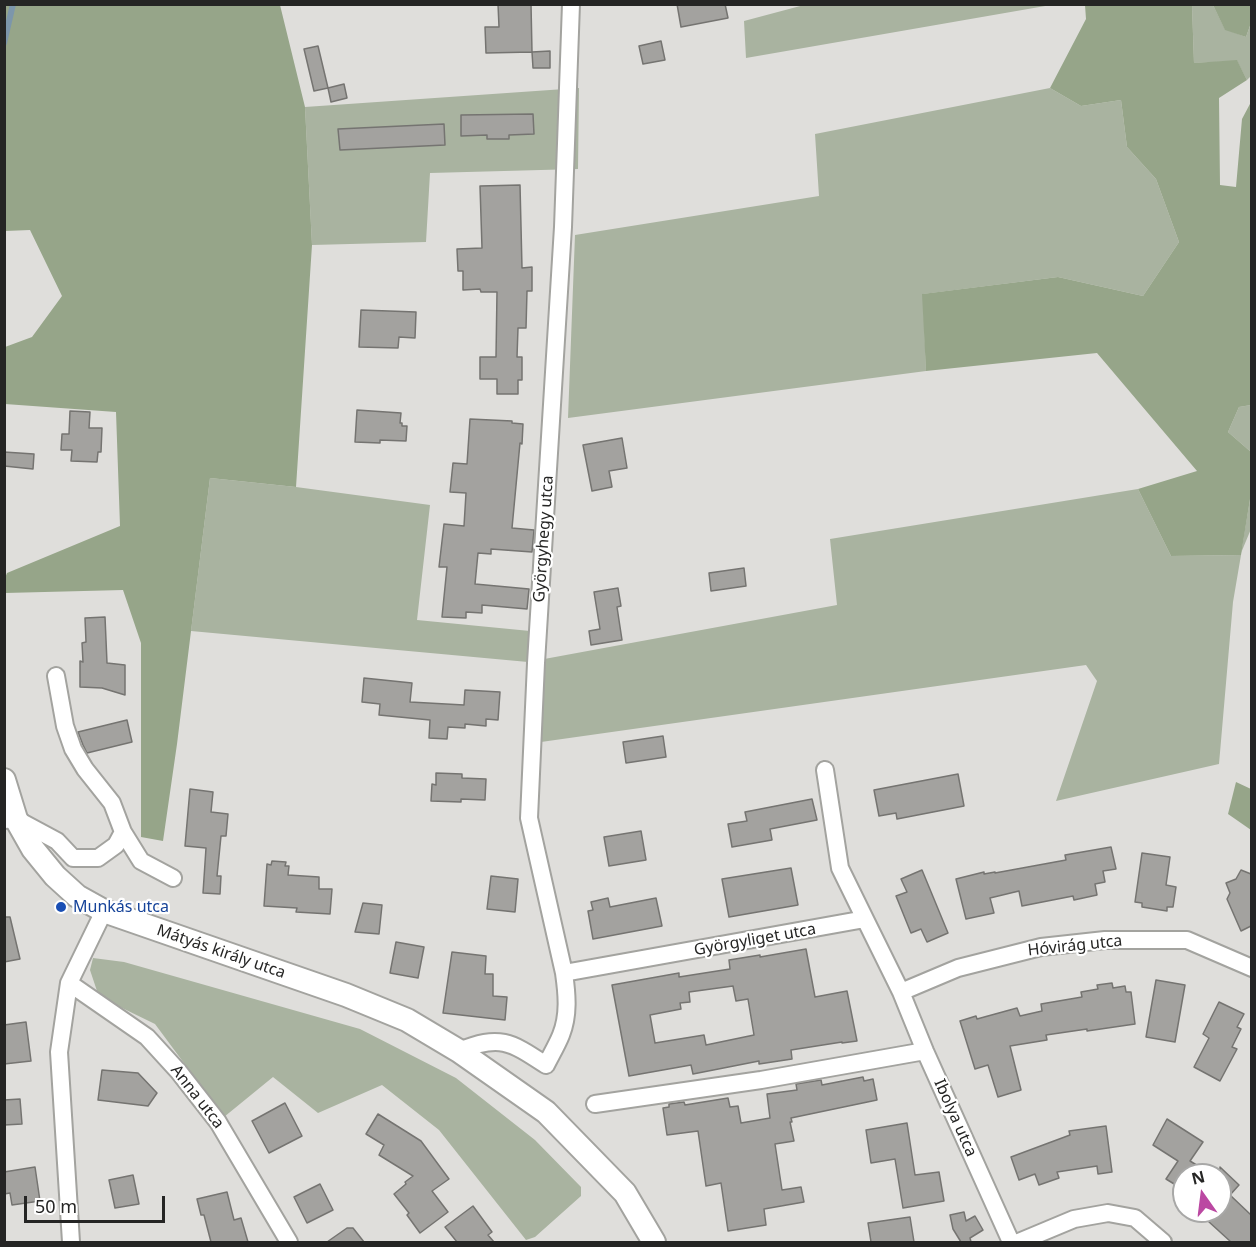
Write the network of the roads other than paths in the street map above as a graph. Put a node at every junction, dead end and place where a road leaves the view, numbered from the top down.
1 (570, 4) edge
2 (56, 676) dead end
3 (825, 770) dead end
4 (4, 780) edge
5 (10, 820) edge
6 (123, 832) junction
7 (173, 878) dead end
8 (104, 912) junction
9 (865, 919) junction
10 (1251, 968) edge
11 (564, 973) junction
12 (69, 983) junction
13 (901, 992) junction
14 (459, 1051) junction
15 (925, 1051) junction
16 (595, 1104) dead end
17 (71, 1242) edge
18 (289, 1242) edge
19 (654, 1242) edge
20 (1011, 1242) edge
21 (1018, 1242) edge
22 (1164, 1242) edge

1 - 11 street, Györgyhegy utca
2 - 6 street
3 - 9 street
4 - 5 main road, Mátyás király utca
5 - 6 street
5 - 8 main road, Mátyás király utca
6 - 7 street
8 - 12 street
8 - 14 main road, Mátyás király utca
9 - 11 street, Györgyliget utca
9 - 13 street
10 - 13 street, Hóvirág utca
11 - 14 street, Györgyhegy utca
12 - 17 street
12 - 18 street, Anna utca
13 - 15 street, Ibolya utca
14 - 19 main road, Mátyás király utca
15 - 16 street
15 - 20 street, Ibolya utca
21 - 22 street

